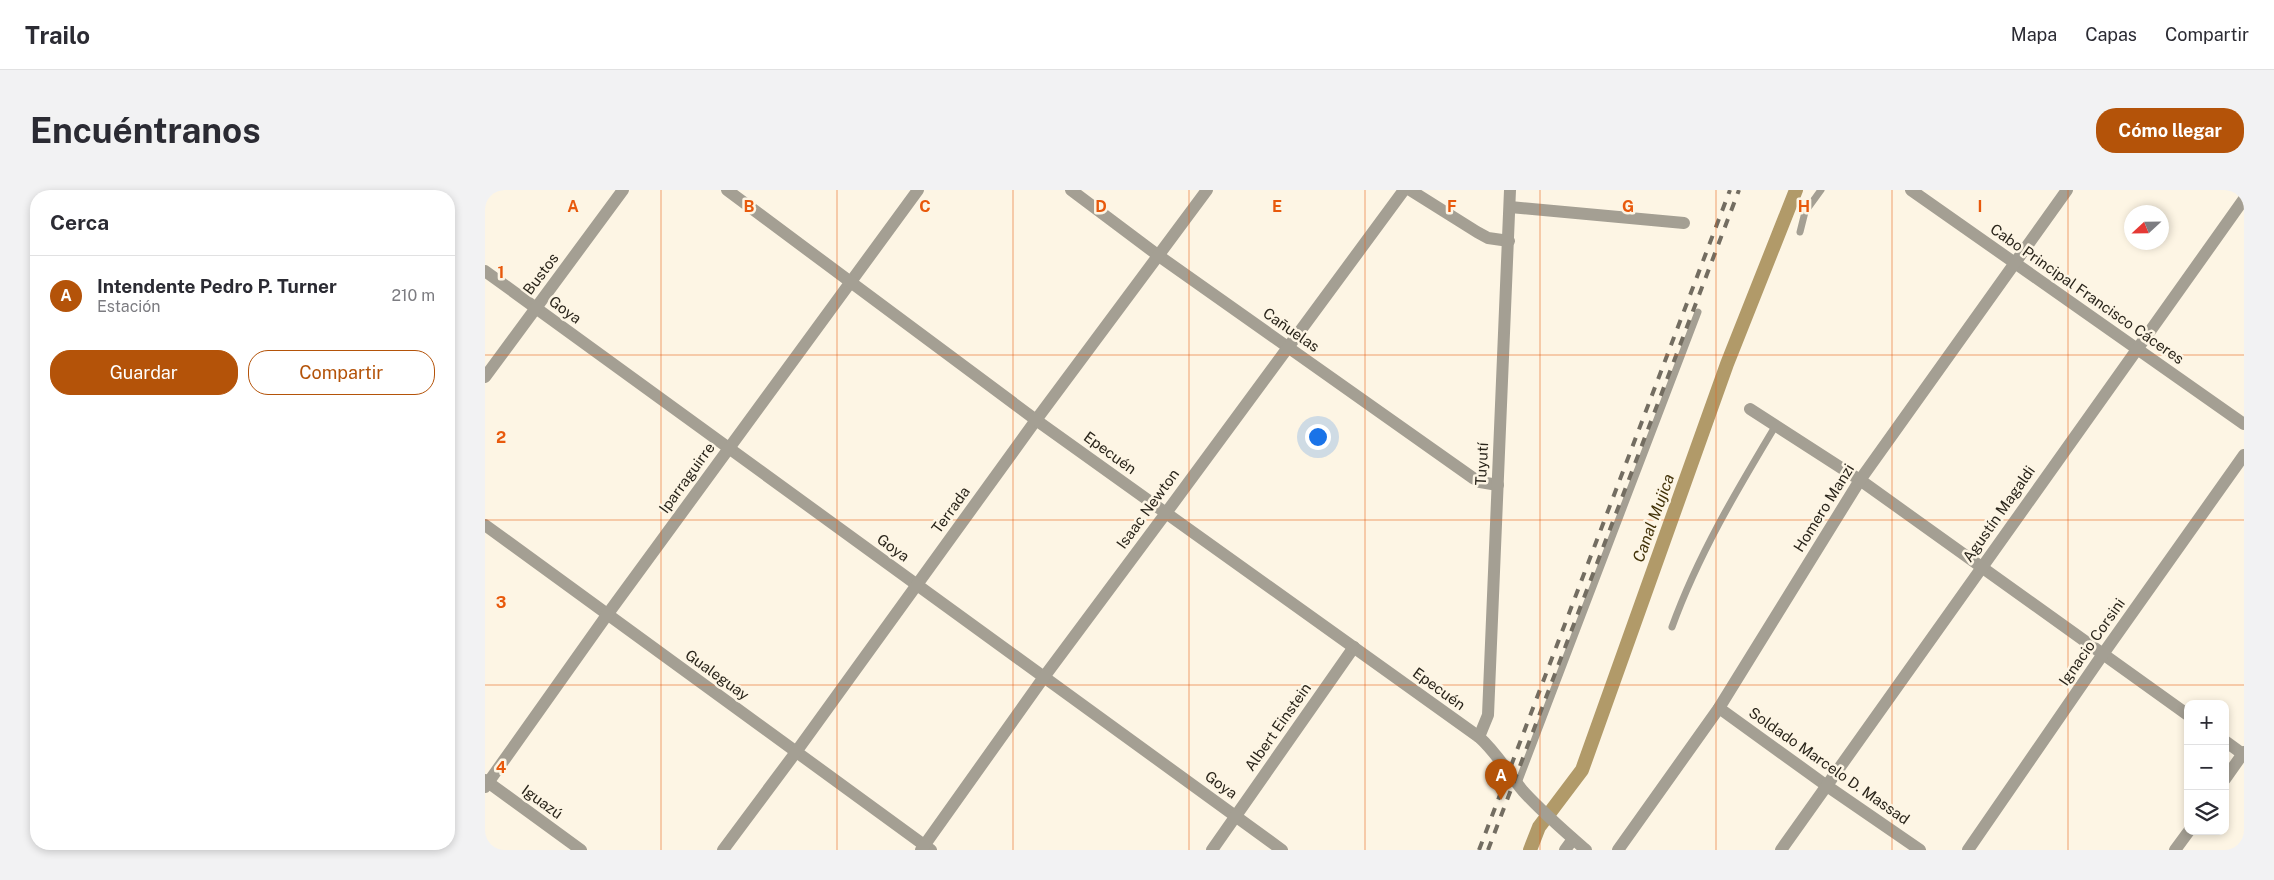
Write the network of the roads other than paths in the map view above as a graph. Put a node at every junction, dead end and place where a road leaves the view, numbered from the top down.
1 (623, 190) edge
2 (727, 190) edge
3 (918, 190) edge
4 (1071, 190) edge
5 (1207, 190) edge
6 (1405, 190) edge
7 (1410, 190) edge
8 (1510, 190) edge
9 (1821, 190) edge
10 (1911, 190) edge
11 (2067, 190) edge
12 (2244, 199) edge
13 (1510, 207) junction
14 (1684, 223) dead end
15 (1800, 232) dead end
16 (1509, 242) junction
17 (1159, 256) junction
18 (2014, 262) junction
19 (485, 271) edge
20 (851, 283) junction
21 (535, 308) junction
22 (1698, 312) dead end
23 (1287, 347) junction
24 (2137, 348) junction
25 (485, 377) edge
26 (1750, 409) dead end
27 (1036, 420) junction
28 (2244, 424) edge
29 (1776, 425) junction
30 (729, 449) junction
31 (2244, 455) edge
32 (1860, 480) junction
33 (1498, 485) junction
34 (1166, 513) junction
35 (485, 526) edge
36 (1982, 566) junction
37 (916, 585) junction
38 (607, 616) junction
39 (1672, 627) dead end
40 (1354, 647) junction
41 (2103, 654) junction
42 (1044, 677) junction
43 (1719, 708) junction
44 (2184, 712) edge
45 (1479, 738) junction
46 (2229, 744) edge
47 (797, 752) junction
48 (2244, 754) edge
49 (2229, 774) edge
50 (486, 783) edge
51 (1518, 783) junction
52 (1827, 786) junction
53 (1237, 816) junction
54 (2186, 835) edge
55 (1573, 839) junction
56 (926, 848) edge
57 (581, 850) edge
58 (723, 850) edge
59 (1212, 850) edge
60 (1282, 850) edge
61 (1565, 850) edge
62 (1586, 850) edge
63 (1618, 850) edge
64 (1781, 850) edge
65 (1920, 850) edge
66 (1968, 850) edge
67 (2175, 850) edge

1 - 21 street, Bustos
2 - 20 street, Epecuén
3 - 20 street, Iparraguirre
4 - 17 street, Cañuelas
5 - 17 street, Terrada
6 - 23 street, Isaac Newton
7 - 16 street
8 - 13 street, Tuyutí
9 - 15 lane
10 - 18 street, Cabo Principal Francisco Cáceres
11 - 18 street, Homero Manzi
12 - 24 street, Agustín Magaldi
13 - 14 street
13 - 16 street, Tuyutí
16 - 33 street, Tuyutí
17 - 23 street, Cañuelas
17 - 27 street, Terrada
18 - 24 street, Cabo Principal Francisco Cáceres
18 - 32 street, Homero Manzi
19 - 21 street, Goya
20 - 27 street, Epecuén
20 - 30 street, Iparraguirre
21 - 25 street, Bustos
21 - 30 street, Goya
22 - 51 lane
23 - 33 street, Cañuelas
23 - 34 street, Isaac Newton
24 - 28 street, Cabo Principal Francisco Cáceres
24 - 36 street, Agustín Magaldi
26 - 29 street
27 - 34 street, Epecuén
27 - 37 street, Terrada
29 - 32 street
29 - 39 lane
30 - 37 street, Goya
30 - 38 street, Iparraguirre
31 - 41 street, Ignacio Corsini
32 - 36 street
32 - 43 street, Homero Manzi
33 - 45 street, Tuyutí
34 - 40 street, Epecuén
34 - 42 street, Isaac Newton
35 - 38 street, Gualeguay
36 - 41 street
36 - 52 street, Agustín Magaldi
37 - 42 street, Goya
37 - 47 street, Terrada
38 - 47 street, Gualeguay
38 - 50 street, Iparraguirre
40 - 45 street, Epecuén
40 - 53 street, Albert Einstein
41 - 44 street
41 - 66 street, Ignacio Corsini
42 - 53 street, Goya
42 - 56 street, Isaac Newton
43 - 52 street, Soldado Marcelo D. Massad
43 - 63 street, Homero Manzi
45 - 51 street, Epecuén
46 - 48 street
47 - 56 street, Gualeguay
47 - 58 street, Terrada
48 - 49 street
50 - 57 street, Iguazú
51 - 55 street, Epecuén
52 - 64 street, Agustín Magaldi
52 - 65 street, Soldado Marcelo D. Massad
53 - 59 street, Albert Einstein
53 - 60 street, Goya
54 - 67 street
55 - 61 street
55 - 62 street, Epecuén

